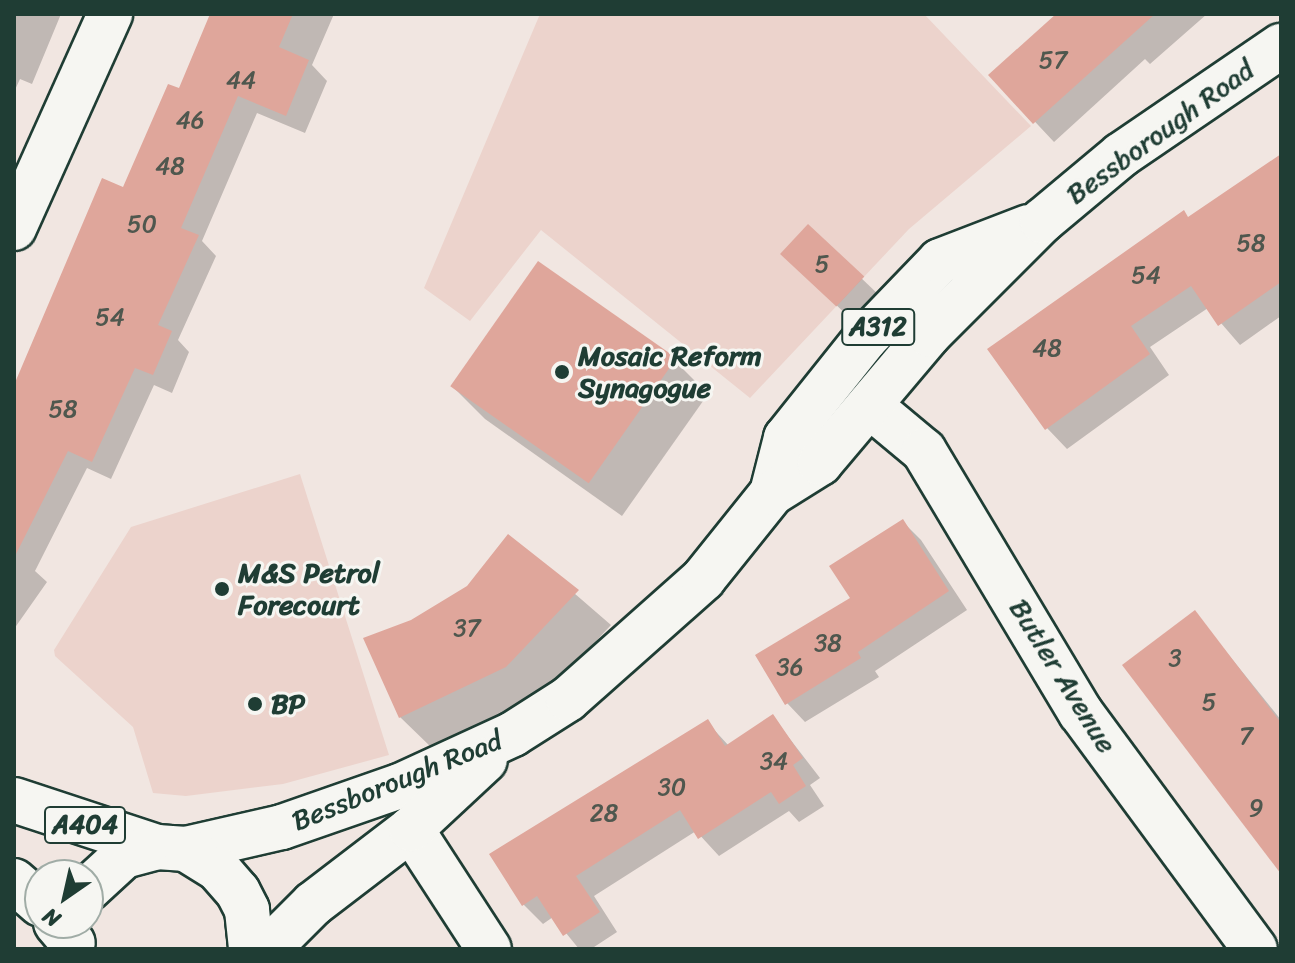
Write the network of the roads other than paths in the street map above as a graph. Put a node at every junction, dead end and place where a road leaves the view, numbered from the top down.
1 (110, 14) edge
2 (1281, 46) edge
3 (1042, 221) junction
4 (14, 228) edge
5 (870, 406) junction
6 (772, 493) junction
7 (513, 734) junction
8 (14, 800) edge
9 (411, 829) junction
10 (172, 848) junction
11 (104, 874) edge
12 (251, 949) edge
13 (268, 949) edge
14 (489, 949) edge
15 (1255, 949) edge

1 - 4 main road
2 - 3 main road, Bessborough Road / A312
3 - 5 main road, Bessborough Road / A312
3 - 6 main road, Bessborough Road / A312
5 - 6 main road, Bessborough Road / A312
5 - 15 main road, Butler Avenue
6 - 7 main road, Bessborough Road / A312
7 - 9 main road, Bessborough Road
7 - 10 main road, Bessborough Road
8 - 10 main road, A404
9 - 13 main road, Bessborough Road
9 - 14 main road
10 - 11 main road, Bessborough Road
10 - 12 main road

